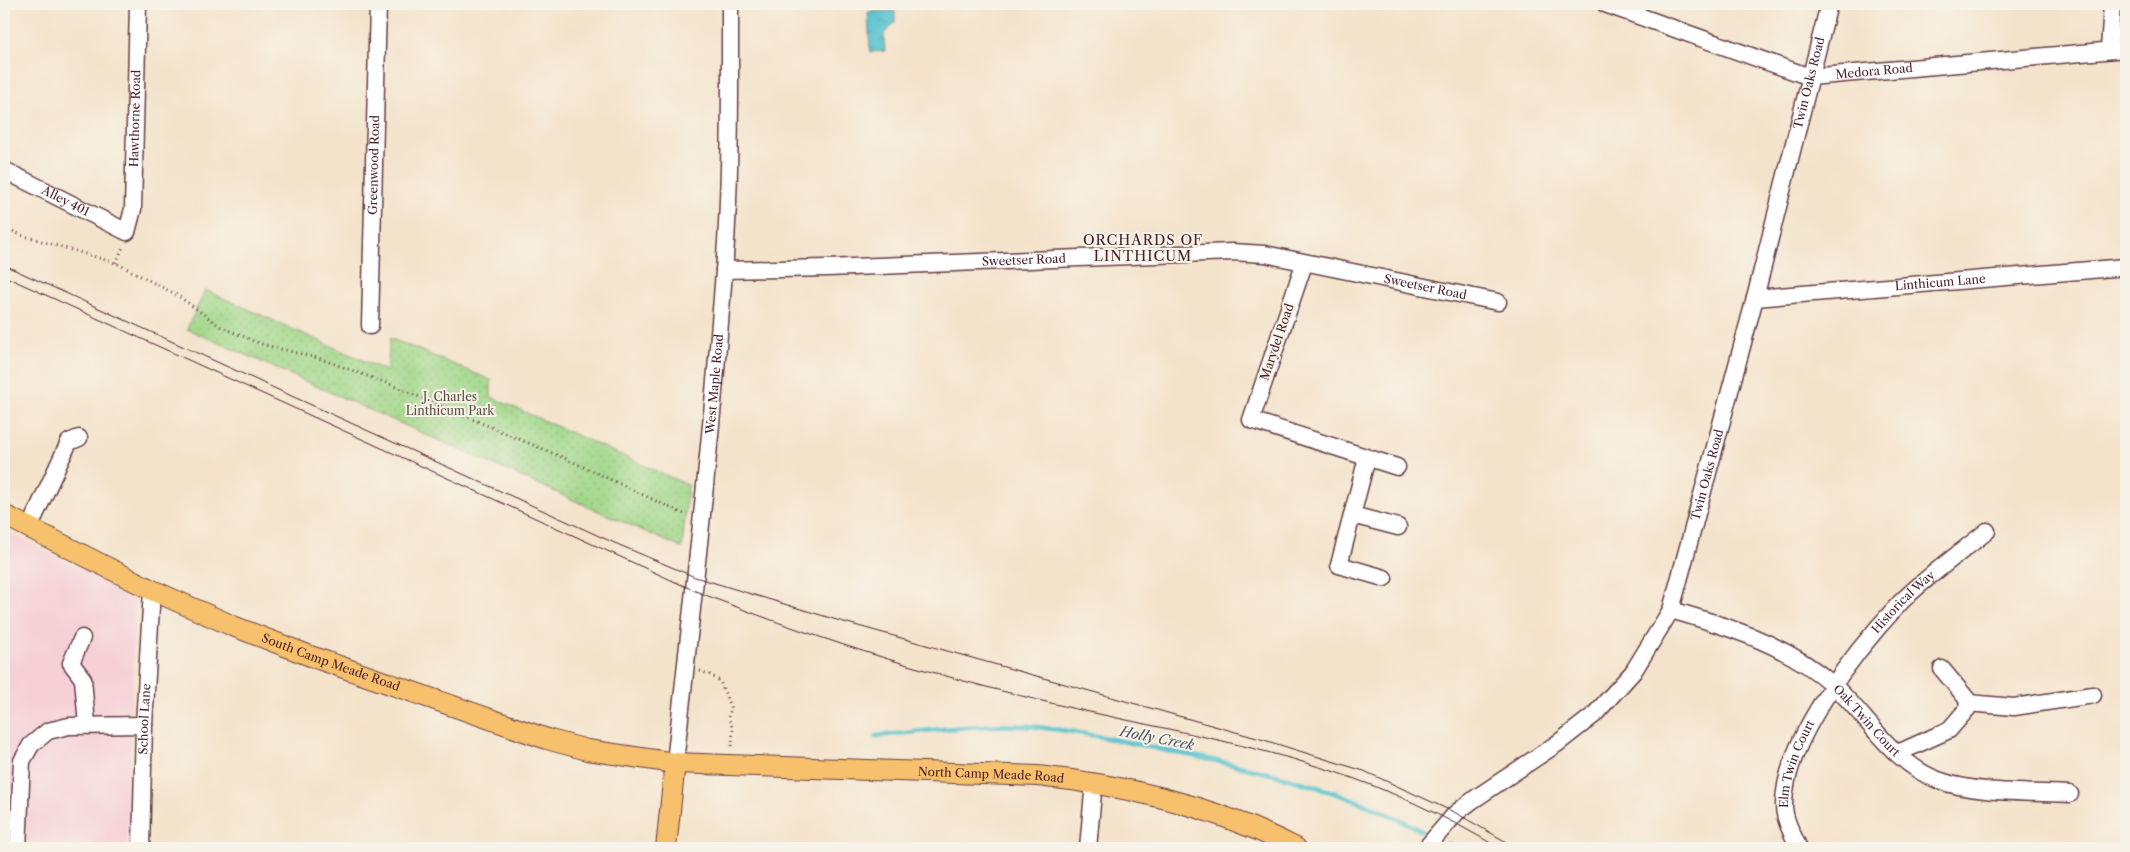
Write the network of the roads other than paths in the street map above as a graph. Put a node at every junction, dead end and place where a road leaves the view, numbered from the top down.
1 (138, 4) edge
2 (378, 4) edge
3 (730, 4) edge
4 (1605, 4) edge
5 (1829, 4) edge
6 (2112, 4) edge
7 (2126, 48) edge
8 (2109, 50) junction
9 (1810, 77) junction
10 (4, 170) edge
11 (127, 232) joint
12 (1304, 264) junction
13 (2126, 268) edge
14 (724, 270) junction
15 (1755, 298) junction
16 (1498, 302) dead end
17 (370, 326) dead end
18 (79, 438) dead end
19 (1367, 458) junction
20 (1397, 467) dead end
21 (4, 515) edge
22 (1352, 515) junction
23 (1398, 527) dead end
24 (29, 528) junction
25 (1987, 531) dead end
26 (1384, 578) dead end
27 (152, 590) junction
28 (1671, 610) junction
29 (82, 638) dead end
30 (1942, 669) dead end
31 (1833, 685) junction
32 (2093, 695) dead end
33 (1968, 703) junction
34 (87, 725) junction
35 (144, 725) junction
36 (1898, 753) junction
37 (675, 762) junction
38 (1094, 782) junction
39 (2070, 794) dead end
40 (18, 848) edge
41 (141, 848) edge
42 (666, 848) edge
43 (1088, 848) edge
44 (1296, 848) edge
45 (1426, 848) edge
46 (1799, 848) edge

1 - 11 street, Hawthorne Road
2 - 17 street, Greenwood Road
3 - 14 street, West Maple Road
4 - 9 street, Medora Road
5 - 9 street, Twin Oaks Road
6 - 8 street
7 - 8 street, Medora Road
8 - 9 street, Medora Road
9 - 15 street, Twin Oaks Road
10 - 11 street, Alley 401
12 - 14 street, Sweetser Road
12 - 16 street, Sweetser Road
12 - 19 street, Marydel Road
13 - 15 street, Linthicum Lane
14 - 37 street, West Maple Road
15 - 28 street, Twin Oaks Road
18 - 24 street
19 - 20 street
19 - 22 street
21 - 24 main road, South Camp Meade Road
22 - 23 street
22 - 26 street
24 - 27 main road, South Camp Meade Road
25 - 31 street, Historical Way
27 - 35 street, School Lane
27 - 37 main road, South Camp Meade Road
28 - 31 street, Oak Twin Court
28 - 45 street, Twin Oaks Road
29 - 34 street
30 - 33 street
31 - 36 street, Oak Twin Court
31 - 46 street, Elm Twin Court
32 - 33 street
33 - 36 street
34 - 35 street
34 - 40 street
35 - 41 street, School Lane
36 - 39 street, Oak Twin Court
37 - 38 main road, North Camp Meade Road
37 - 42 main road
38 - 43 street
38 - 44 main road, North Camp Meade Road

